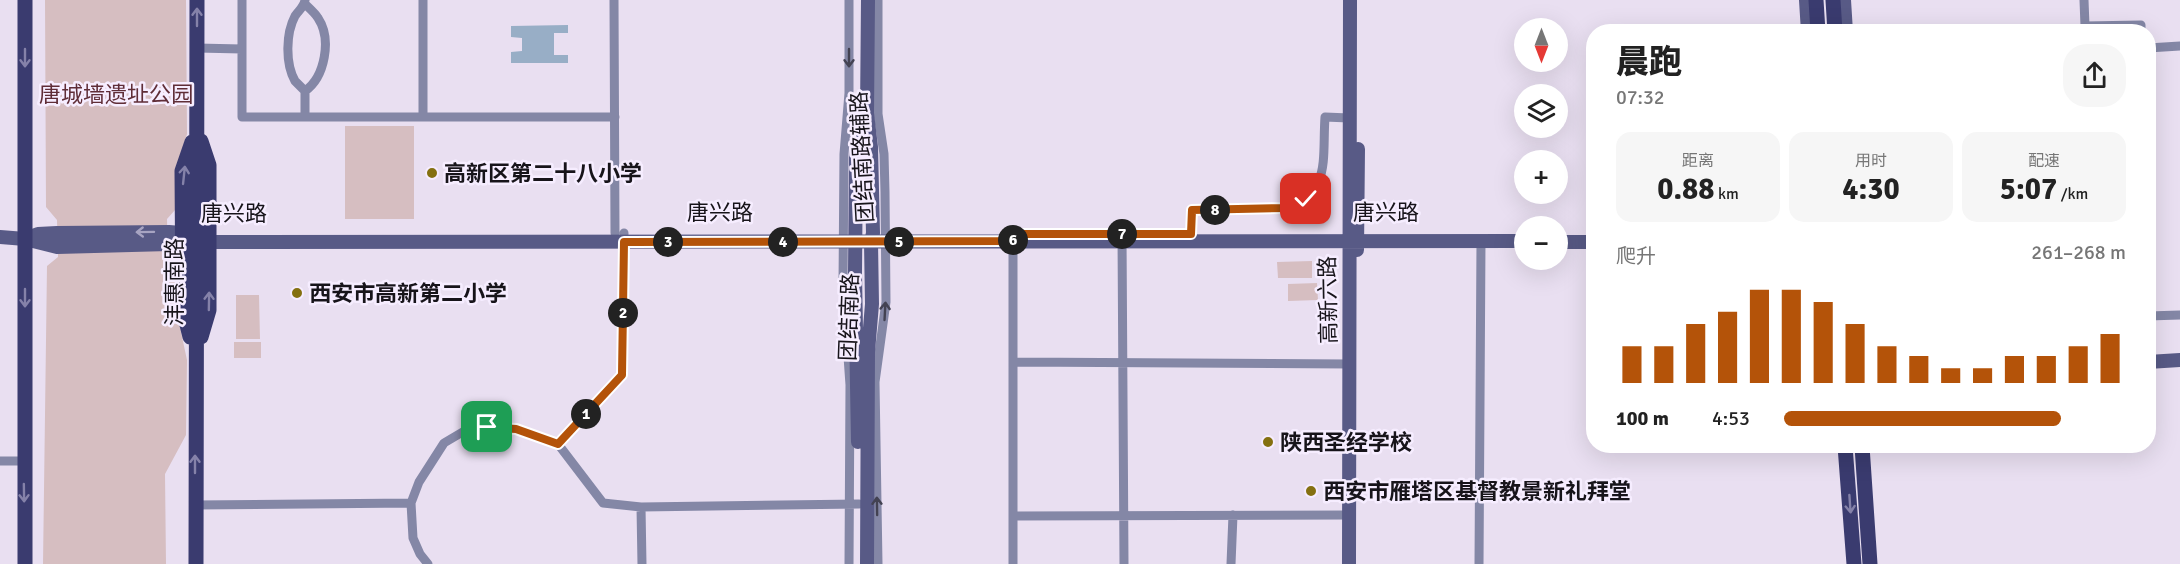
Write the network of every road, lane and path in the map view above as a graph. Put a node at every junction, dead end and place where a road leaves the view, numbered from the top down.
1 (25, 0) edge
2 (196, 0) edge
3 (242, 0) edge
4 (423, 0) edge
5 (614, 0) edge
6 (849, 0) edge
7 (859, 0) edge
8 (867, 0) edge
9 (878, 0) edge
10 (1350, 0) edge
11 (1357, 0) edge
12 (1806, 0) edge
13 (1816, 0) edge
14 (1833, 0) edge
15 (1844, 0) edge
16 (2085, 0) edge
17 (305, 2) edge
18 (1808, 24) edge
19 (1818, 24) edge
20 (1834, 24) edge
21 (1846, 24) edge
22 (2085, 24) edge
23 (2180, 46) edge
24 (197, 48) junction
25 (2156, 48) edge
26 (242, 49) junction
27 (305, 91) junction
28 (305, 117) junction
29 (423, 117) junction
30 (615, 117) junction
31 (1349, 118) junction
32 (1514, 233) edge
33 (1568, 233) edge
34 (1586, 233) edge
35 (1191, 234) junction
36 (621, 236) junction
37 (0, 237) edge
38 (849, 237) junction
39 (879, 237) junction
40 (1353, 237) junction
41 (196, 238) junction
42 (1013, 238) junction
43 (1123, 238) junction
44 (25, 239) junction
45 (1481, 241) junction
46 (1514, 242) edge
47 (1568, 242) edge
48 (1586, 242) edge
49 (2180, 315) edge
50 (2156, 316) edge
51 (2180, 360) edge
52 (1013, 362) junction
53 (1124, 362) junction
54 (2156, 362) edge
55 (1349, 364) junction
56 (558, 444) junction
57 (1846, 453) edge
58 (1862, 453) edge
59 (0, 461) edge
60 (24, 461) junction
61 (411, 503) junction
62 (854, 504) junction
63 (195, 505) junction
64 (641, 507) junction
65 (1124, 515) junction
66 (1233, 515) junction
67 (1349, 515) junction
68 (1014, 516) junction
69 (25, 564) edge
70 (196, 564) edge
71 (428, 564) edge
72 (642, 564) edge
73 (849, 564) edge
74 (859, 564) edge
75 (867, 564) edge
76 (878, 564) edge
77 (1013, 564) edge
78 (1124, 564) edge
79 (1231, 564) edge
80 (1349, 564) edge
81 (1358, 564) edge
82 (1479, 564) edge
83 (1854, 564) edge
84 (1870, 564) edge

1 -> 44 main road
24 -> 2 main road, 沣惠南路
3 - 26 street
4 - 29 street
5 - 30 street
6 -> 38 street, 团结南路辅路
7 - 38 street, 团结南路
8 - 39 street, 团结南路
9 - 39 street, 团结南路辅路
10 - 31 street, 高新六路
11 - 40 street, 高新六路
12 - 18 street
13 - 19 main road
14 - 20 main road
15 - 21 street
16 - 22 street
17 - 27 street
17 - 27 street
23 - 25 street
24 - 26 street
41 -> 24 main road, 沣惠南路
26 - 28 street
27 - 28 street
28 - 29 street
29 - 30 street
30 - 36 street
31 - 35 street
31 - 40 street, 高新六路
32 - 40 street, 唐兴路
33 - 34 street
35 - 40 street, 唐兴路
35 - 43 street, 唐兴路
36 - 38 street, 唐兴路
36 - 41 street, 唐兴路
36 - 56 street
37 - 44 street, 唐兴路
38 - 39 street, 唐兴路
38 - 62 street, 团结南路
39 - 42 street, 唐兴路
39 - 75 street, 团结南路
76 -> 39 street, 团结南路辅路
40 - 43 street, 唐兴路
40 - 45 street, 唐兴路
40 - 55 street, 高新六路
40 - 81 street, 高新六路
41 - 44 street, 唐兴路
63 -> 41 main road, 沣惠南路
42 - 43 street, 唐兴路
42 - 52 street
43 - 53 street
44 -> 60 main road
45 - 46 street, 唐兴路
45 - 82 street
47 - 48 street
49 - 50 street
51 - 54 street
52 - 53 street
52 - 68 street
53 - 55 street
53 - 65 street
55 - 67 street, 高新六路
56 - 61 street
56 - 64 street
57 -> 83 main road
58 - 84 main road
59 - 60 street
60 -> 69 main road
61 - 63 street
61 - 71 street
62 - 64 street
62 - 73 street
62 - 74 street, 团结南路
63 - 70 main road, 沣惠南路
64 - 72 street
65 - 66 street
65 - 68 street
65 - 78 street
66 - 67 street
66 - 79 street
67 - 80 street, 高新六路
68 - 77 street

